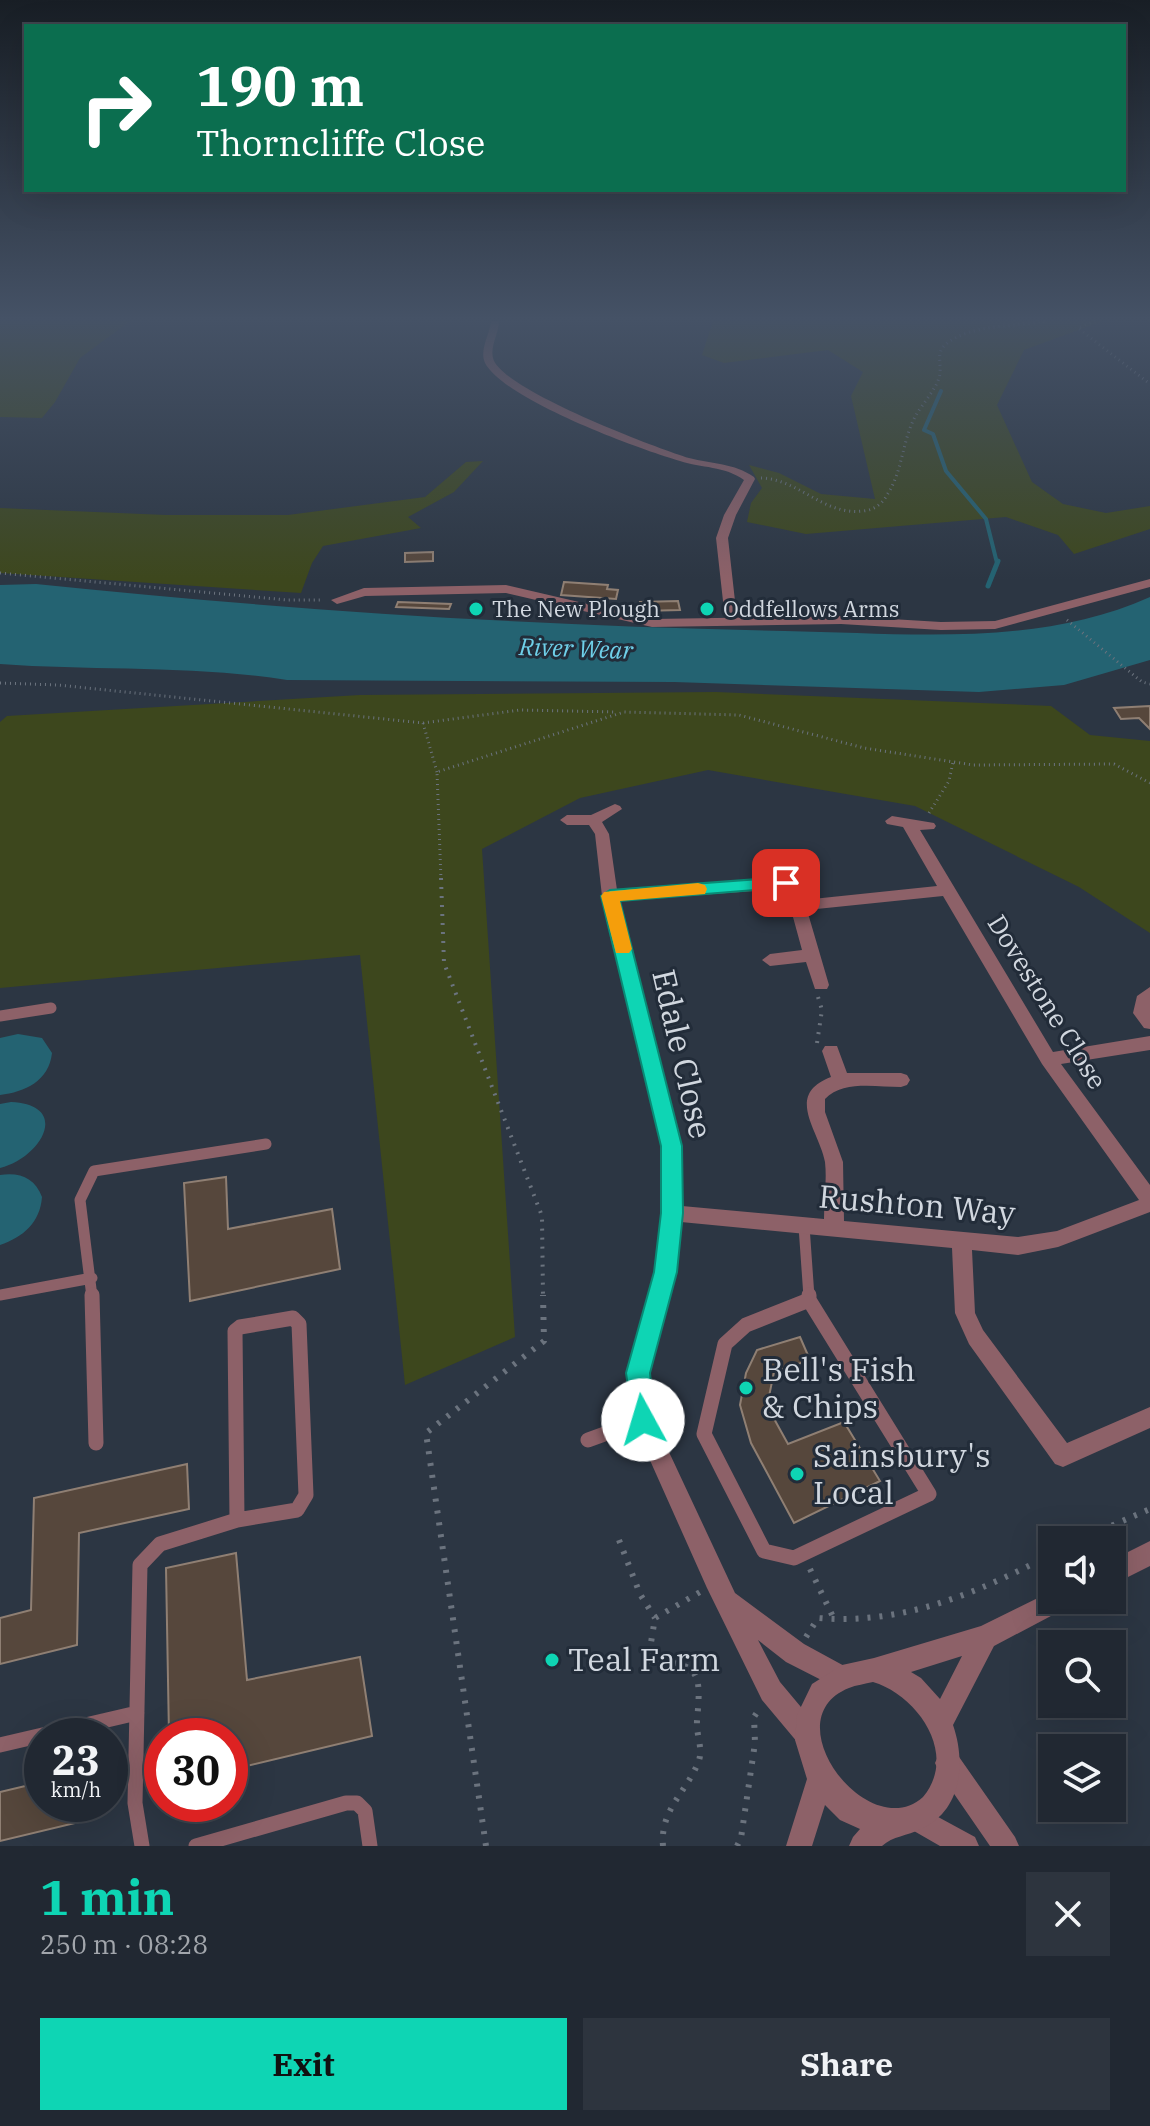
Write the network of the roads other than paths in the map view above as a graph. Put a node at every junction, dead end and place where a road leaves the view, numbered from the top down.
1 (554, 407) edge
2 (1150, 583) edge
3 (337, 600) road end
4 (731, 619) junction
5 (615, 809) dead end
6 (567, 820) dead end
7 (594, 820) junction
8 (892, 821) dead end
9 (910, 826) junction
10 (929, 826) road end
11 (946, 890) junction
12 (610, 896) junction
13 (798, 906) junction
14 (812, 955) junction
15 (770, 960) dead end
16 (821, 985) road end
17 (1150, 993) edge
18 (51, 1008) dead end
19 (0, 1016) edge
20 (1150, 1023) edge
21 (1150, 1043) edge
22 (831, 1051) road end
23 (1048, 1059) junction
24 (841, 1080) junction
25 (901, 1080) dead end
26 (266, 1144) dead end
27 (1150, 1202) edge
28 (672, 1213) junction
29 (804, 1226) junction
30 (834, 1228) junction
31 (962, 1241) junction
32 (92, 1278) junction
33 (0, 1295) edge
34 (809, 1300) junction
35 (1150, 1417) edge
36 (643, 1420) junction
37 (588, 1440) dead end
38 (96, 1443) dead end
39 (237, 1520) junction
40 (1150, 1553) edge
41 (1126, 1566) edge
42 (720, 1590) junction
43 (1038, 1610) edge
44 (985, 1637) junction
45 (873, 1670) junction
46 (839, 1677) junction
47 (137, 1713) junction
48 (941, 1723) junction
49 (807, 1734) junction
50 (0, 1745) edge
51 (948, 1763) junction
52 (819, 1781) junction
53 (916, 1818) junction
54 (885, 1825) junction
55 (142, 1846) edge
56 (196, 1846) edge
57 (370, 1846) edge
58 (799, 1846) edge
59 (862, 1846) edge
60 (966, 1846) edge
61 (1006, 1846) edge

1 - 4 street
2 - 4 street
3 - 4 street
5 - 7 street
6 - 7 street
7 - 12 street, Edale Close
8 - 9 street
9 - 10 street
9 - 11 street, Dovestone Close
11 - 13 street
11 - 23 street, Dovestone Close
12 - 13 street
12 - 28 street, Edale Close
13 - 14 street
14 - 15 street
14 - 16 street
17 - 20 street
18 - 19 lane
21 - 23 street
22 - 24 street
23 - 27 street, Dovestone Close
24 - 25 street
24 - 30 street
26 - 32 lane
27 - 31 street, Rushton Way
28 - 29 street, Rushton Way
28 - 36 street, Edale Close
29 - 30 street, Rushton Way
29 - 34 lane
30 - 31 street, Rushton Way
31 - 35 street
32 - 33 lane
32 - 38 lane
34 - 34 lane
36 - 37 lane
36 - 42 street, Edale Close
39 - 39 lane
39 - 47 lane
40 - 41 street
42 - 46 street, Edale Close
42 - 49 street, Edale Close
43 - 44 street
44 - 45 street
44 - 48 street
45 - 46 street
45 - 48 street
46 - 49 street
47 - 50 lane
47 - 55 lane
48 - 51 street
49 - 52 street
51 - 53 street
51 - 61 street
52 - 54 street
52 - 58 street
53 - 54 street
53 - 60 street
54 - 59 street
56 - 57 lane

